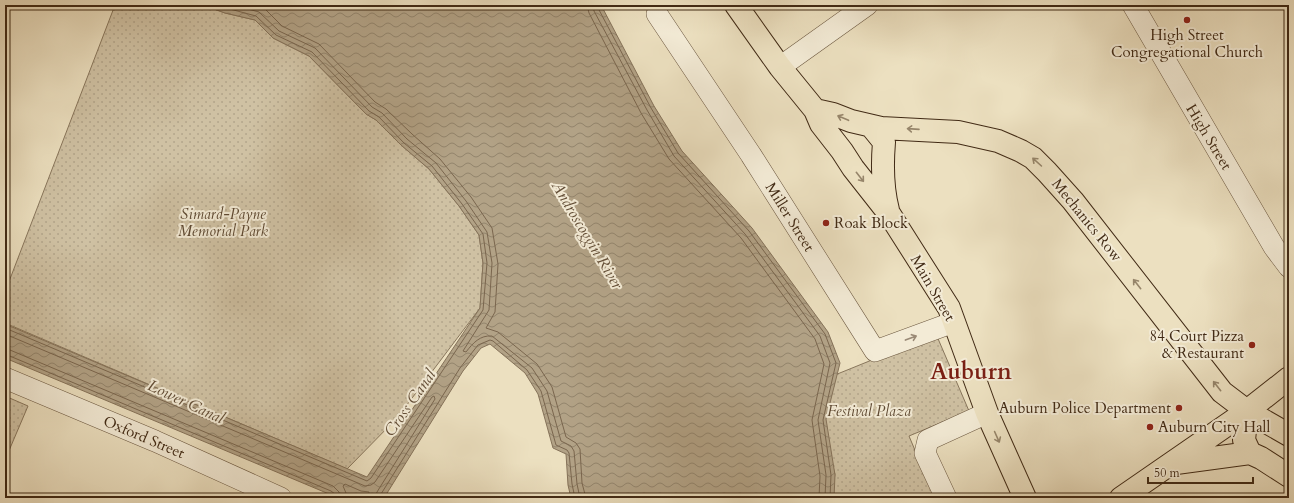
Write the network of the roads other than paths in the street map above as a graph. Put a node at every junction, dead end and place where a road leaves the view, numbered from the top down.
1 (736, 5) edge
2 (867, 5) edge
3 (1133, 5) edge
4 (657, 14) dead end
5 (780, 67) junction
6 (815, 110) junction
7 (871, 126) junction
8 (842, 151) junction
9 (890, 214) junction
10 (1289, 267) edge
11 (954, 322) junction
12 (5, 378) edge
13 (1289, 378) edge
14 (1247, 411) junction
15 (986, 413) junction
16 (1289, 435) edge
17 (1250, 453) junction
18 (1171, 463) junction
19 (1289, 476) edge
20 (281, 498) edge
21 (946, 498) edge
22 (1025, 498) edge
23 (1121, 498) edge

1 - 5 main road, Main Street
2 - 5 street
3 - 10 street, High Street
4 -> 11 street, Miller Street
5 - 6 main road, Main Street
7 -> 6 main road
6 - 8 main road, Main Street
7 - 8 main road
7 - 9 main road, Main Street
14 -> 7 main road, Mechanics Row
8 -> 9 main road, Main Street
9 - 11 main road, Main Street
11 - 15 main road, Main Street
12 - 20 street, Oxford Street
13 - 14 main road
14 - 16 main road, Mechanics Row
14 - 17 main road
14 - 18 main road
15 - 21 street
15 -> 22 main road, Main Street
17 - 18 main road
17 - 19 main road
18 - 23 main road

